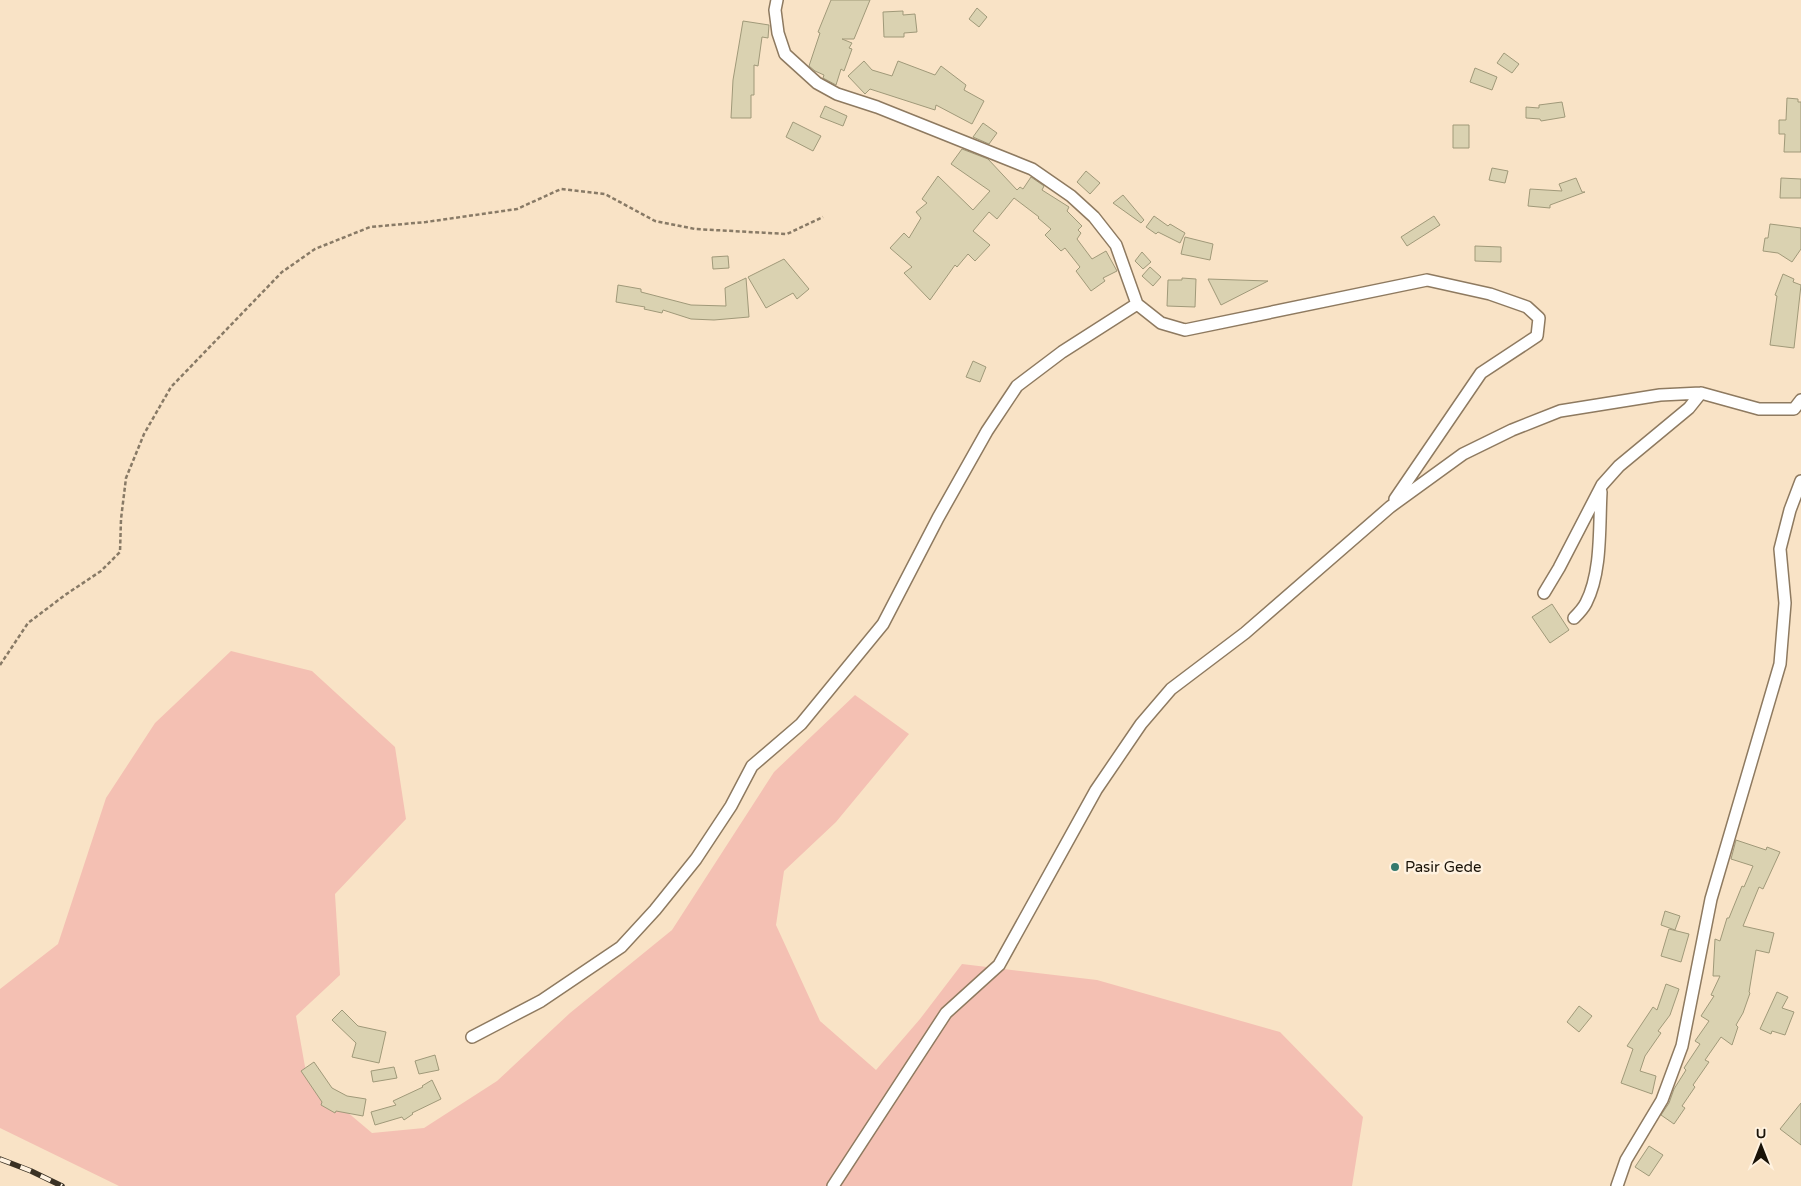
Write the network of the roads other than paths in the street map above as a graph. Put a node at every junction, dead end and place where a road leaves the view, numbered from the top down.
1 (777, 0) edge
2 (1137, 304) junction
3 (1701, 393) junction
4 (1801, 400) edge
5 (1801, 481) edge
6 (1602, 485) junction
7 (1390, 507) junction
8 (1544, 593) dead end
9 (1574, 618) dead end
10 (472, 1037) dead end
11 (833, 1186) edge
12 (1617, 1186) edge

1 - 2 street
2 - 7 street
2 - 10 street
3 - 4 street
3 - 6 street
3 - 7 street
5 - 12 street
6 - 8 street
6 - 9 street
7 - 11 street

